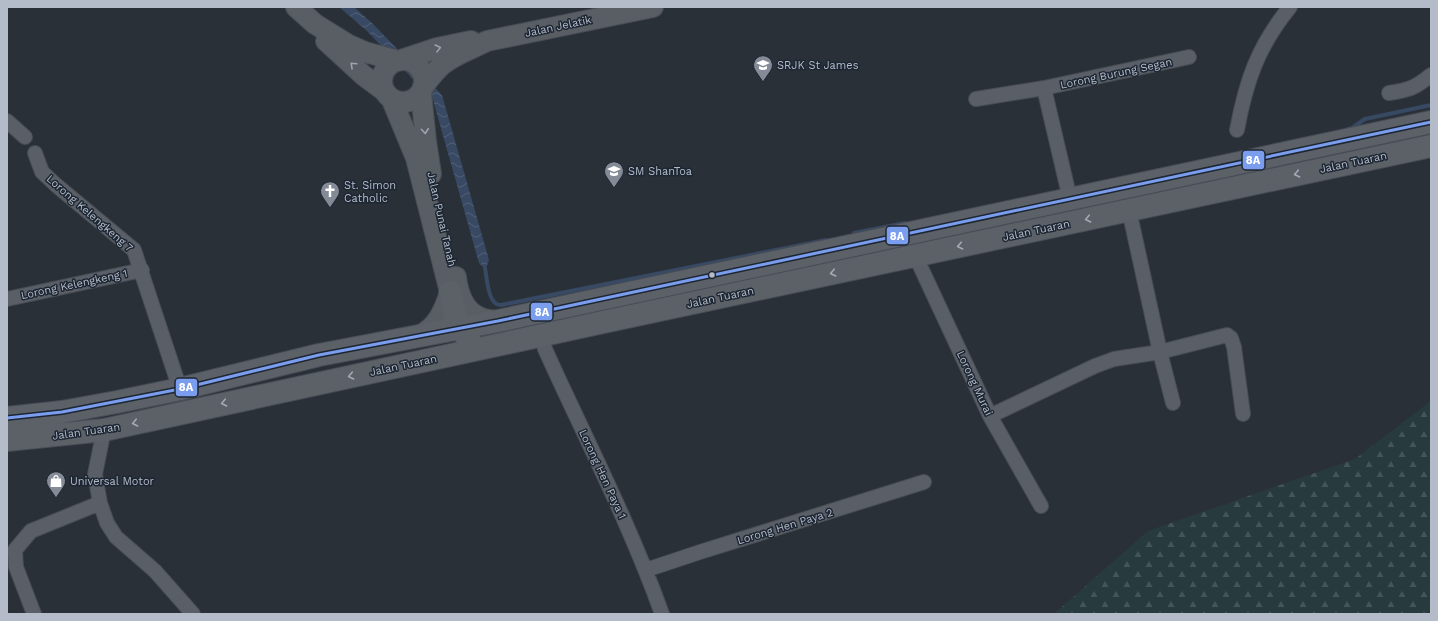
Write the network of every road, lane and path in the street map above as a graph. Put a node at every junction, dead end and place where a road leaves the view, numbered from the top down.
1 (296, 7) edge
2 (653, 7) edge
3 (1290, 7) edge
4 (315, 24) junction
5 (487, 41) junction
6 (1189, 57) dead end
7 (400, 60) junction
8 (1431, 75) edge
9 (1044, 88) junction
10 (422, 90) junction
11 (1389, 93) dead end
12 (388, 95) junction
13 (976, 99) dead end
14 (7, 122) edge
15 (1431, 122) edge
16 (1236, 130) dead end
17 (25, 137) dead end
18 (1431, 146) edge
19 (35, 153) dead end
20 (1071, 199) junction
21 (1152, 205) junction
22 (1129, 210) junction
23 (916, 255) junction
24 (142, 270) junction
25 (450, 292) junction
26 (7, 299) edge
27 (498, 321) junction
28 (608, 321) junction
29 (459, 328) junction
30 (541, 335) junction
31 (418, 336) junction
32 (1160, 352) junction
33 (180, 389) junction
34 (1173, 404) dead end
35 (1243, 414) dead end
36 (990, 416) junction
37 (7, 418) edge
38 (104, 430) junction
39 (7, 440) edge
40 (924, 482) dead end
41 (100, 503) junction
42 (1041, 506) dead end
43 (646, 570) junction
44 (34, 614) edge
45 (192, 614) edge
46 (662, 614) edge

1 - 4 street
2 - 5 street, Jalan Jelatik
3 - 16 street
4 - 7 street
12 -> 4 street
7 -> 5 street, Jalan Jelatik
5 - 10 street, Jalan Jelatik
6 - 9 street, Lorong Burung Segan
7 - 10 street
7 - 12 street
8 - 11 street
9 - 13 street, Lorong Burung Segan
9 - 20 street, Lorong Burung Segan
10 - 12 street
10 -> 27 street, Jalan Punai Tanah
12 - 25 street, Jalan Punai Tanah
14 - 17 street
15 - 20 main road, Jalan Tuaran
18 -> 21 main road, Jalan Tuaran
19 - 24 street, Lorong Kelengkeng 7
20 - 21 main road
20 - 27 main road, Jalan Tuaran
21 - 22 main road, Jalan Tuaran
22 -> 23 main road, Jalan Tuaran
22 - 32 street
23 -> 28 main road, Jalan Tuaran
23 - 36 street, Lorong Murai
24 - 26 street, Lorong Kelengkeng 1
24 - 33 street, Lorong Kelengkeng 7
25 - 29 main road
25 - 31 street
27 - 29 main road, Jalan Tuaran
28 - 29 main road
28 - 30 main road, Jalan Tuaran
29 - 31 main road, Jalan Tuaran
30 -> 38 main road, Jalan Tuaran
30 - 43 street, Lorong Hen Paya 1
31 - 33 main road, Jalan Tuaran
32 - 34 street
32 - 35 street
32 - 36 street
33 - 37 main road, Jalan Tuaran
36 - 42 street, Lorong Murai
38 - 39 main road, Jalan Tuaran
38 - 41 street
40 - 43 street, Lorong Hen Paya 2
41 - 44 street
41 - 45 street
43 - 46 street, Lorong Hen Paya 1

